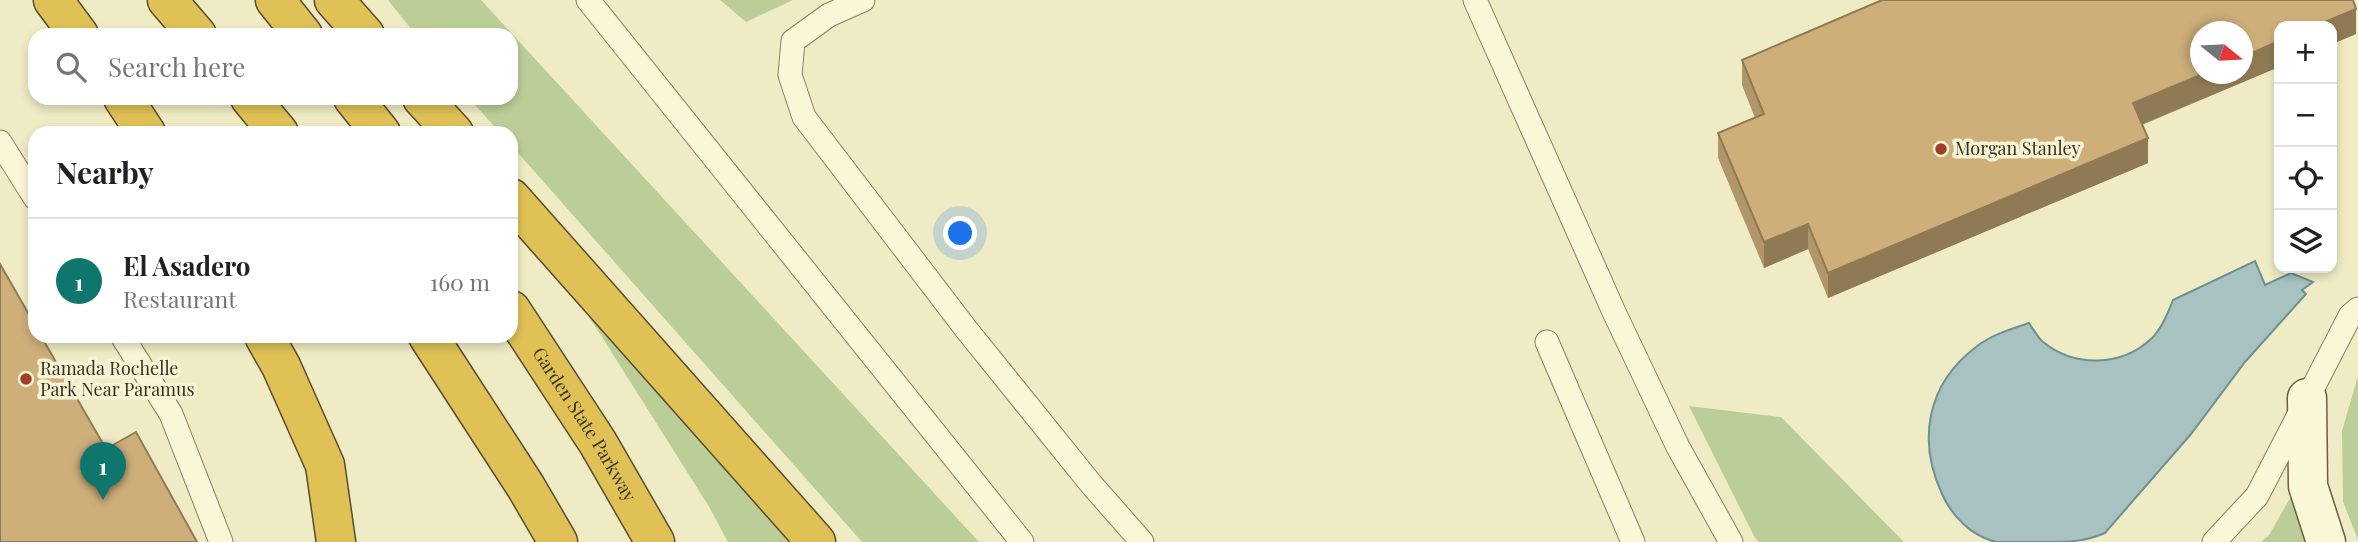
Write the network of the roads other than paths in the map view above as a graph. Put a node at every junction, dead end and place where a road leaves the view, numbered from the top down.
1 (52, 0) edge
2 (167, 0) edge
3 (275, 0) edge
4 (334, 0) edge
5 (588, 0) edge
6 (863, 0) edge
7 (1475, 0) edge
8 (74, 28) edge
9 (191, 28) edge
10 (297, 28) edge
11 (359, 28) edge
12 (128, 105) edge
13 (256, 105) edge
14 (359, 105) edge
15 (428, 105) edge
16 (141, 126) edge
17 (273, 126) edge
18 (375, 126) edge
19 (448, 126) edge
20 (0, 142) edge
21 (28, 187) edge
22 (518, 206) edge
23 (2358, 309) edge
24 (518, 321) edge
25 (1547, 342) dead end
26 (126, 343) edge
27 (268, 343) edge
28 (433, 343) edge
29 (2307, 398) junction
30 (221, 542) edge
31 (336, 542) edge
32 (558, 542) edge
33 (654, 542) edge
34 (816, 542) edge
35 (1022, 542) edge
36 (1142, 542) edge
37 (1633, 542) edge
38 (1731, 542) edge
39 (2214, 542) edge
40 (2326, 542) edge

1 - 8 highway
2 - 9 highway
3 - 10 highway
4 - 11 highway
5 - 35 lane
6 - 36 lane
7 - 38 lane
12 - 16 highway
13 - 17 highway
14 - 18 highway
15 - 19 highway
20 - 21 lane
22 - 34 highway
23 - 29 lane
24 - 33 highway, Garden State Parkway
25 - 37 lane
26 - 30 lane
27 - 31 highway
28 - 32 highway
29 - 39 lane
29 - 40 main road

